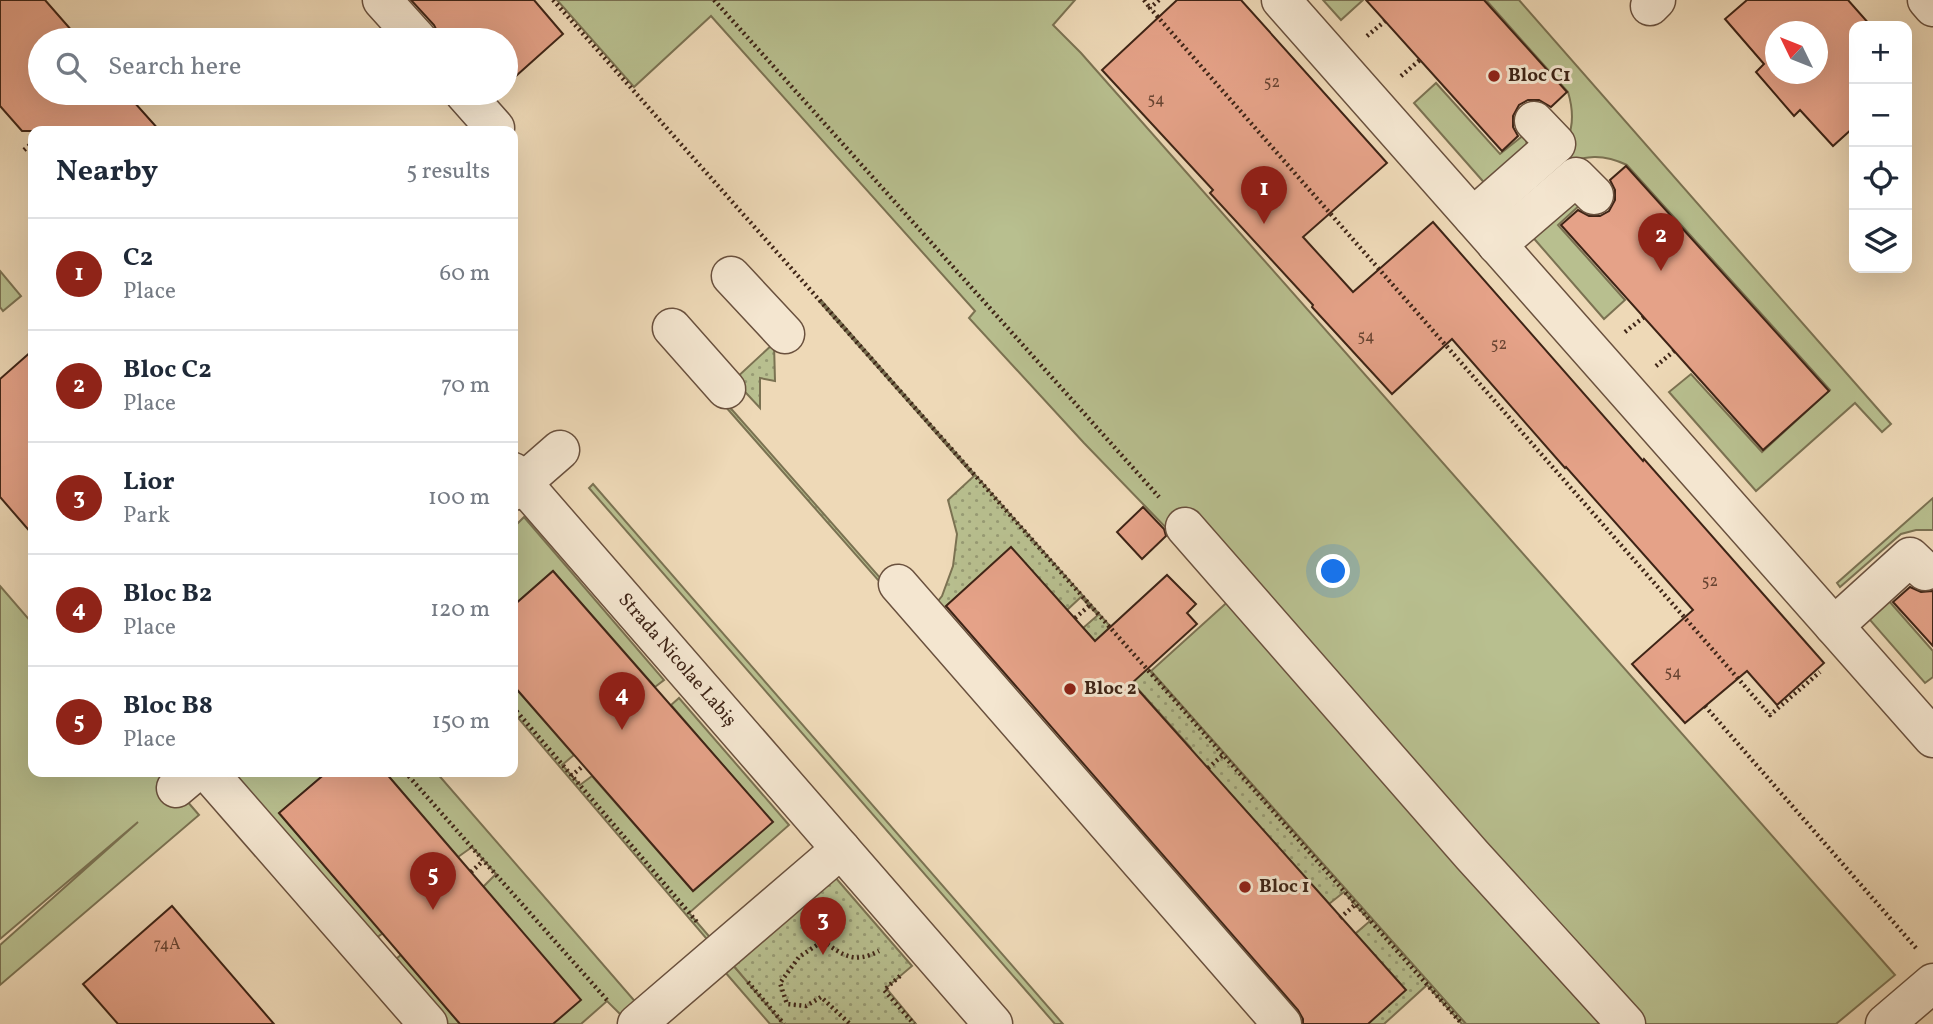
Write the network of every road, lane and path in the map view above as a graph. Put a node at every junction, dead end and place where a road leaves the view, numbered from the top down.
1 (382, 0) edge
2 (553, 0) edge
3 (714, 0) edge
4 (1144, 0) edge
5 (1159, 0) edge
6 (1281, 0) edge
7 (1927, 0) edge
8 (1933, 7) edge
9 (1150, 8) junction
10 (1385, 21) dead end
11 (407, 28) edge
12 (1360, 42) dead end
13 (1420, 60) dead end
14 (1395, 81) dead end
15 (475, 105) edge
16 (1534, 121) dead end
17 (493, 126) edge
18 (28, 146) edge
19 (24, 150) dead end
20 (1594, 195) dead end
21 (1485, 232) junction
22 (731, 276) dead end
23 (1644, 317) dead end
24 (672, 328) dead end
25 (785, 334) dead end
26 (1620, 336) dead end
27 (1674, 351) dead end
28 (1650, 371) dead end
29 (726, 389) dead end
30 (560, 450) dead end
31 (518, 481) edge
32 (518, 484) edge
33 (1185, 527) joint
34 (1925, 571) dead end
35 (898, 583) dead end
36 (1089, 606) junction
37 (1074, 618) dead end
38 (1834, 626) junction
39 (1804, 685) dead end
40 (1705, 706) dead end
41 (518, 713) edge
42 (1933, 738) edge
43 (1223, 755) junction
44 (583, 766) dead end
45 (1208, 768) dead end
46 (571, 776) junction
47 (193, 777) edge
48 (409, 777) edge
49 (841, 849) junction
50 (483, 861) junction
51 (471, 872) dead end
52 (1356, 904) junction
53 (818, 914) dead end
54 (1340, 918) dead end
55 (823, 941) junction
56 (885, 948) dead end
57 (721, 951) junction
58 (1927, 968) edge
59 (903, 974) dead end
60 (626, 1016) edge
61 (428, 1024) edge
62 (783, 1024) edge
63 (850, 1024) edge
64 (914, 1024) edge
65 (993, 1024) edge
66 (1282, 1024) edge
67 (1462, 1024) edge
68 (1626, 1024) edge
69 (1885, 1024) edge

1 - 11 street
2 - 36 path
3 - 33 path
4 - 9 path
5 - 9 path
6 - 21 street
7 - 8 street
9 - 39 path
10 - 12 path
13 - 14 path
15 - 17 street
16 - 21 street
18 - 19 path
20 - 21 street
21 - 38 street
22 - 25 street
23 - 26 path
24 - 29 street
27 - 28 path
30 - 31 street
32 - 49 street, Strada Nicolae Labiș
33 - 68 street
34 - 38 street
35 - 66 street
36 - 37 path
36 - 43 path
38 - 42 street
40 - 58 path
41 - 46 path
43 - 45 path
43 - 52 path
44 - 46 path
46 - 57 path
47 - 61 street
48 - 50 path
49 - 57 street
49 - 65 street, Strada Nicolae Labiș
50 - 51 path
50 - 60 path
52 - 54 path
52 - 67 path
53 - 55 path
55 - 56 path
55 - 63 path
57 - 60 street
57 - 62 path
58 - 69 street
59 - 64 path

